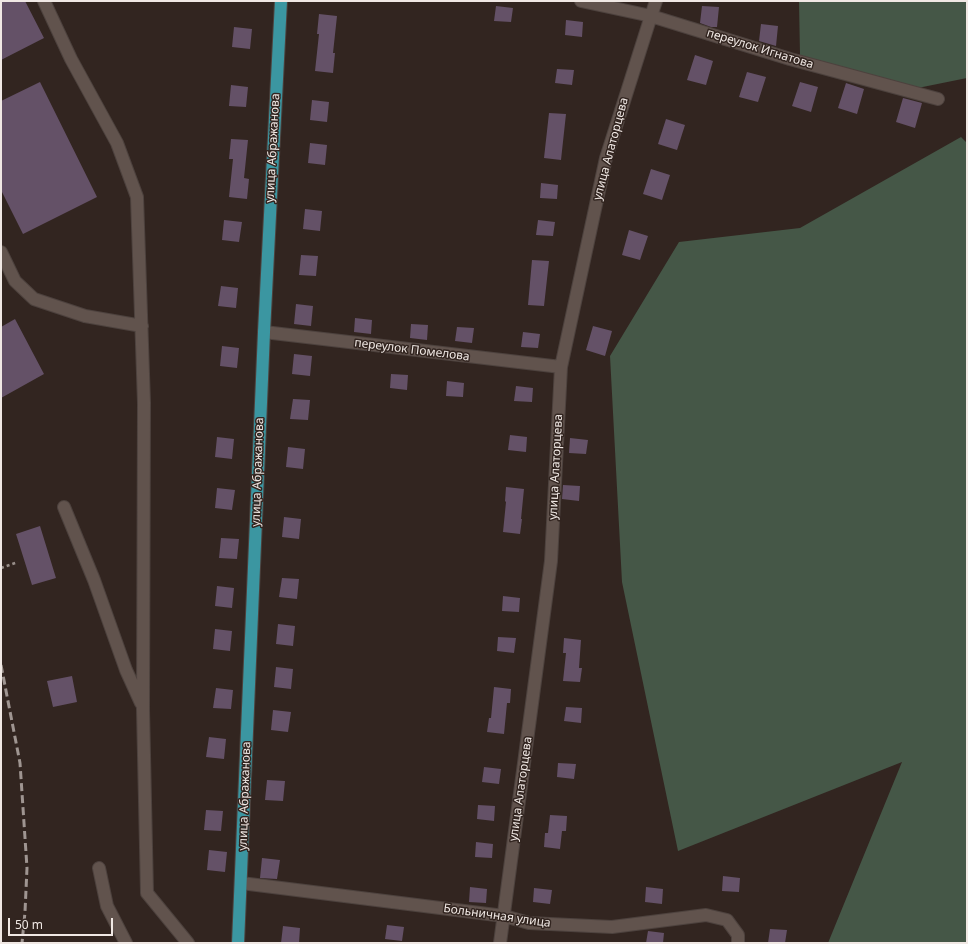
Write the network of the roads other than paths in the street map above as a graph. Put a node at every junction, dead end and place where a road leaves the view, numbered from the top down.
1 (44, 1) edge
2 (281, 1) edge
3 (581, 1) edge
4 (656, 1) edge
5 (651, 16) junction
6 (938, 99) dead end
7 (1, 252) edge
8 (142, 326) junction
9 (264, 332) junction
10 (561, 368) junction
11 (64, 507) dead end
12 (143, 708) junction
13 (99, 868) dead end
14 (241, 883) junction
15 (504, 916) junction
16 (126, 943) edge
17 (188, 943) edge
18 (238, 943) edge
19 (500, 943) edge
20 (738, 943) edge

1 - 8 street
2 - 9 main road, улица Абражанова
3 - 5 street, переулок Игнатова
4 - 5 street, улица Алаторцева
5 - 6 street, переулок Игнатова
5 - 10 street, улица Алаторцева
7 - 8 street
8 - 12 street
9 - 10 street, переулок Помелова
9 - 14 main road, улица Абражанова
10 - 15 street, улица Алаторцева
11 - 12 street
12 - 17 street
13 - 16 street
14 - 15 street, Больничная улица
14 - 18 main road, улица Абражанова
15 - 19 street, улица Алаторцева
15 - 20 street, Больничная улица

